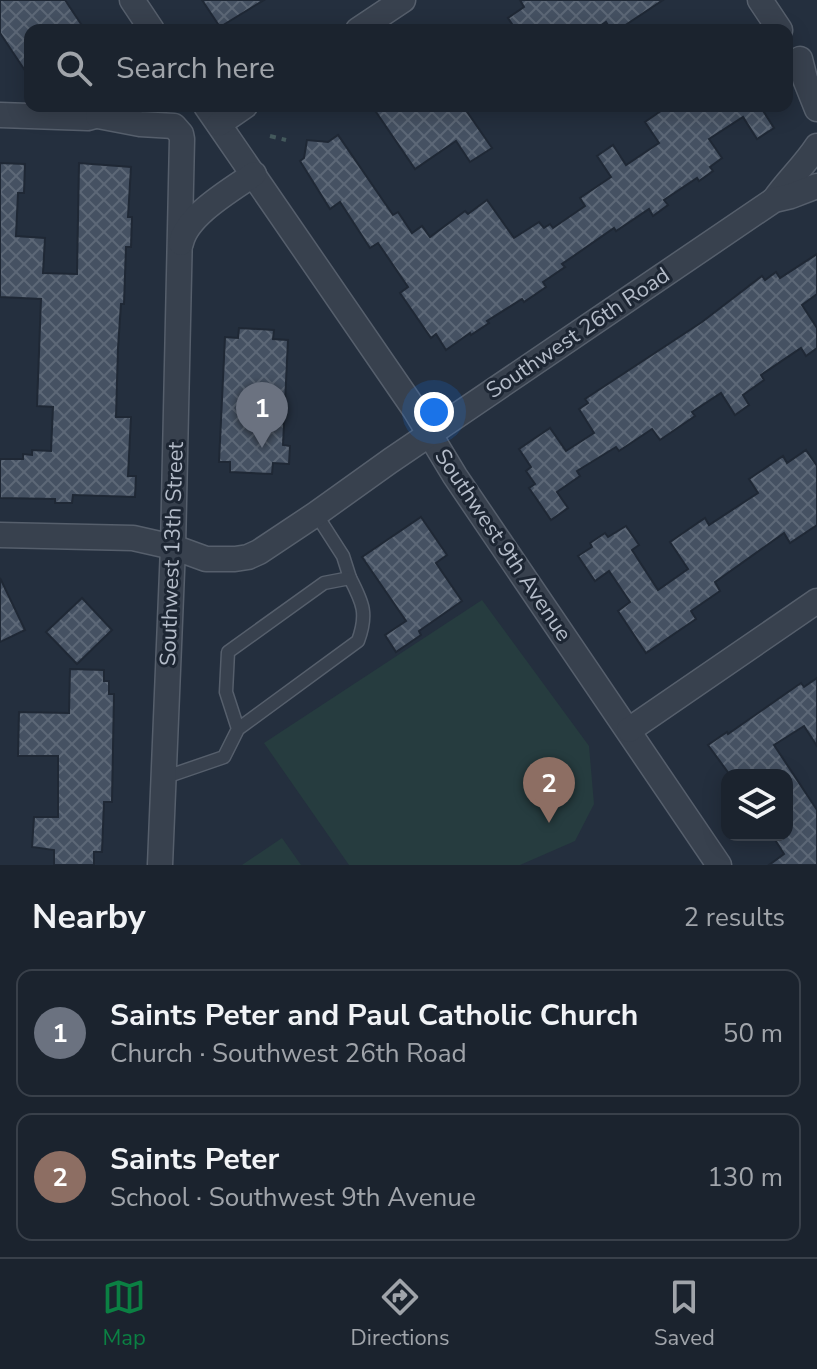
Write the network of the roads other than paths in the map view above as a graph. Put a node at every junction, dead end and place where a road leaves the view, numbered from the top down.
1 (132, 0) edge
2 (403, 0) edge
3 (760, 0) edge
4 (148, 24) edge
5 (367, 24) edge
6 (776, 24) edge
7 (801, 58) edge
8 (817, 109) edge
9 (109, 112) edge
10 (0, 115) edge
11 (212, 115) edge
12 (98, 116) junction
13 (817, 146) edge
14 (254, 174) junction
15 (817, 186) edge
16 (774, 200) junction
17 (181, 243) junction
18 (429, 434) junction
19 (316, 514) junction
20 (0, 535) edge
21 (173, 547) junction
22 (350, 578) junction
23 (817, 601) edge
24 (238, 729) junction
25 (629, 730) junction
26 (163, 778) junction
27 (160, 865) edge
28 (719, 865) edge

1 - 4 street
2 - 5 street
3 - 6 street
7 - 8 street
9 - 12 street
10 - 12 street
11 - 14 street, Southwest 9th Avenue
12 - 17 street, Southwest 13th Street
13 - 16 street, Southwest 26th Road
14 - 17 street
14 - 18 street, Southwest 9th Avenue
15 - 16 street, Southwest 26th Road
16 - 18 street, Southwest 26th Road
17 - 21 street, Southwest 13th Street
18 - 19 street, Southwest 26th Road
18 - 25 street, Southwest 9th Avenue
19 - 21 street, Southwest 26th Road
19 - 22 lane
20 - 21 street, Southwest 26th Road
21 - 26 street, Southwest 13th Street
22 - 24 lane
22 - 24 lane
23 - 25 street
24 - 26 lane
25 - 28 street, Southwest 9th Avenue
26 - 27 street, Southwest 13th Street

